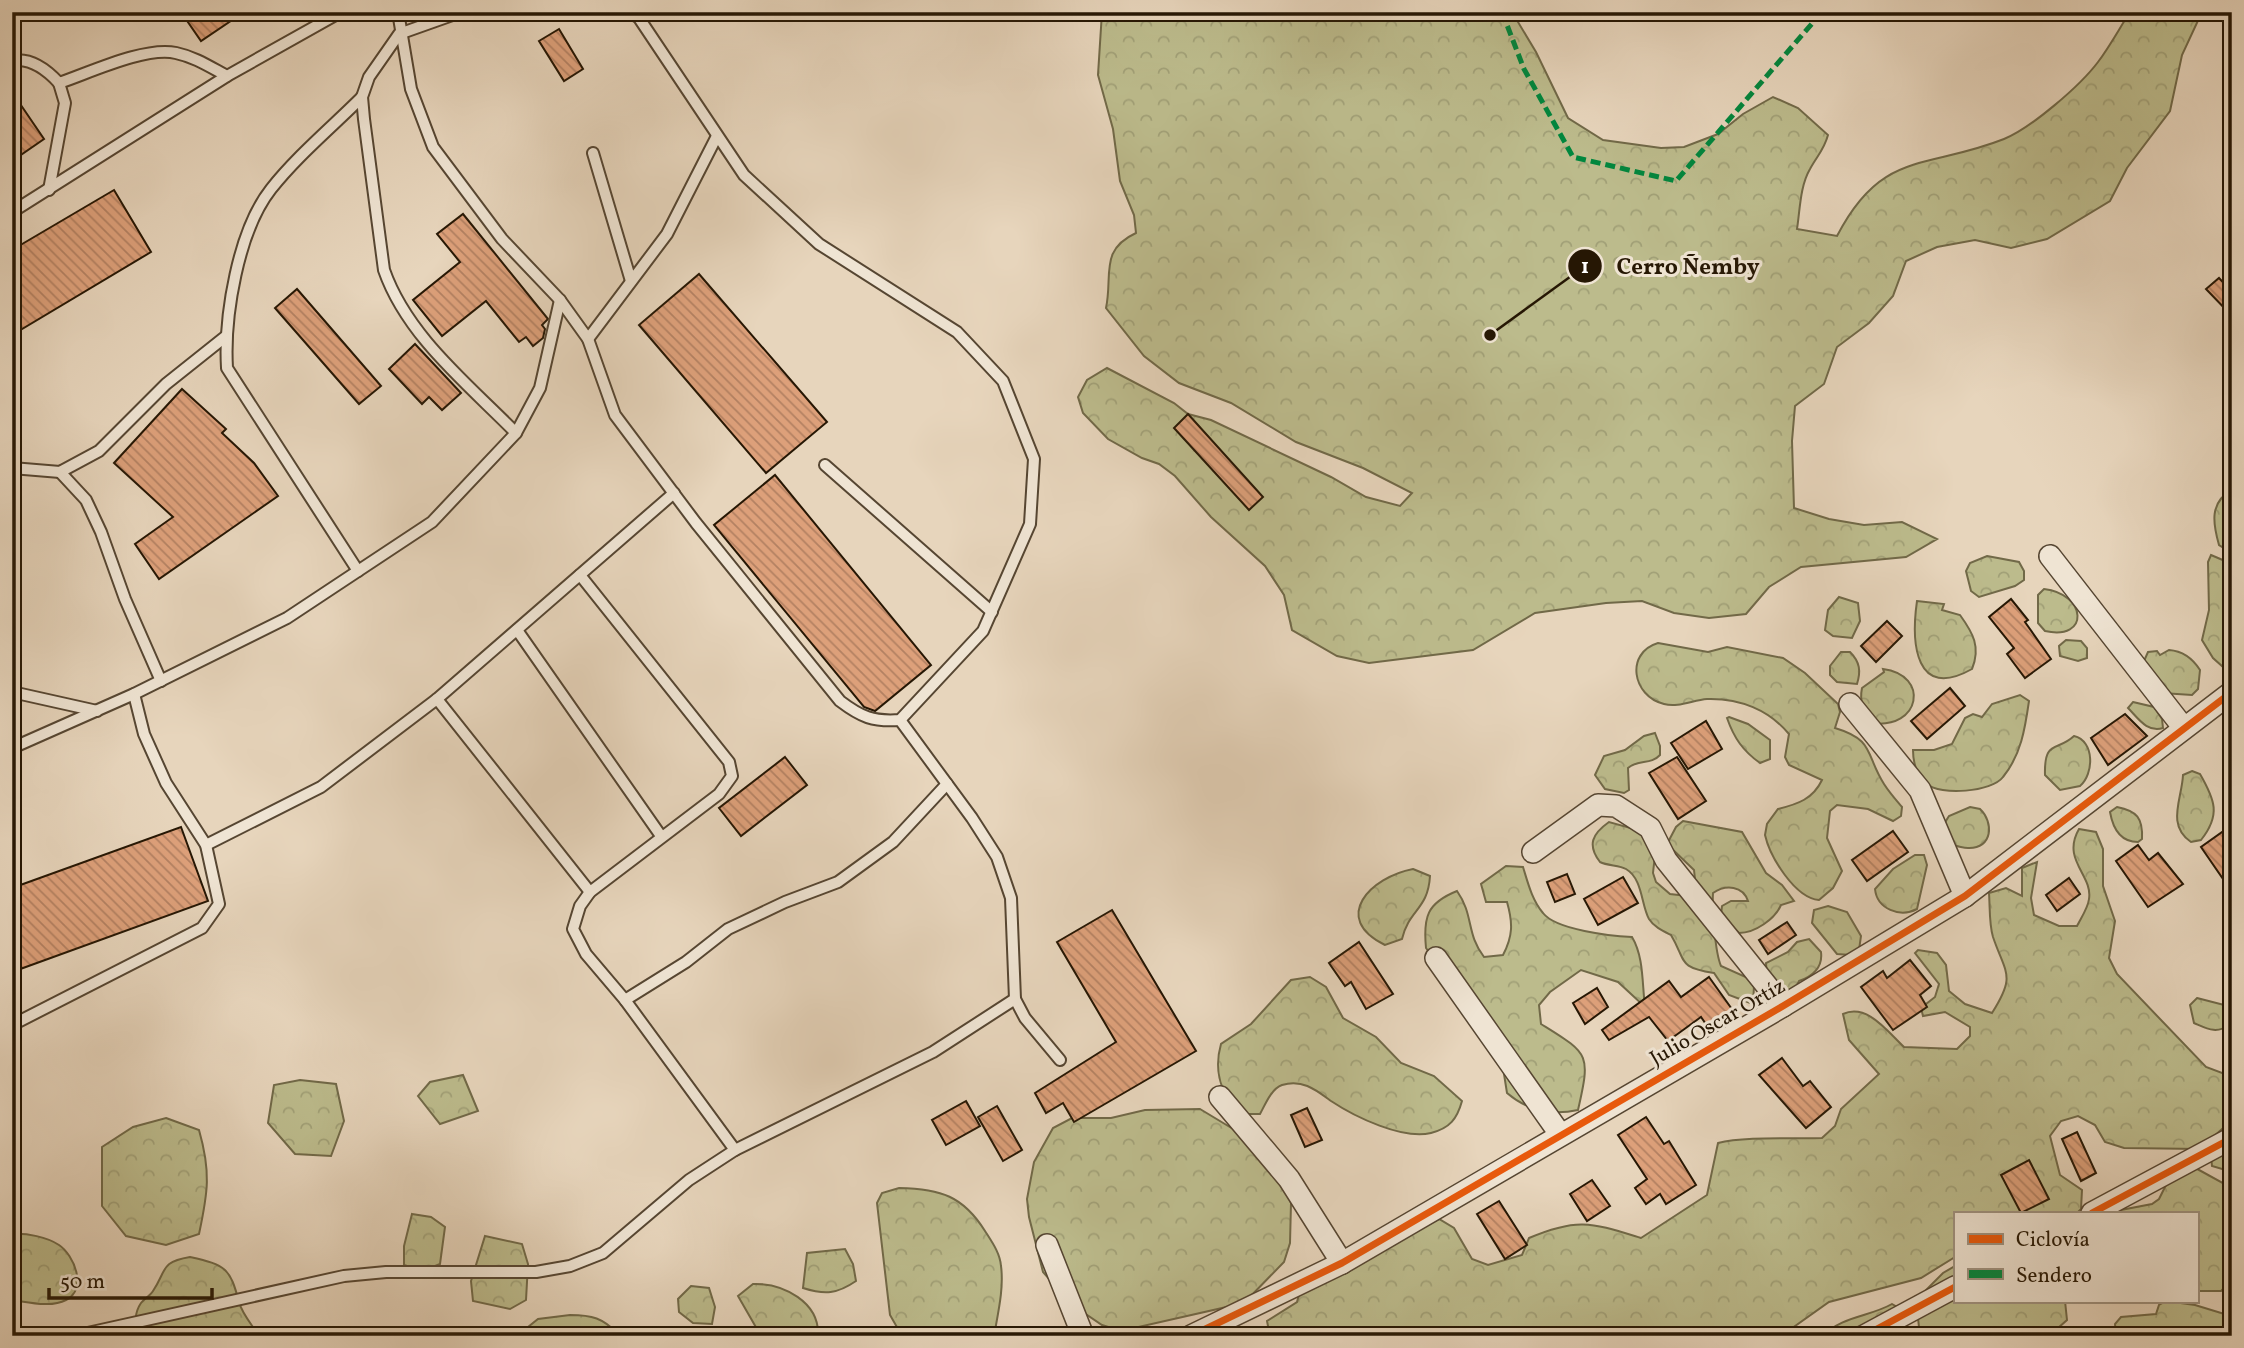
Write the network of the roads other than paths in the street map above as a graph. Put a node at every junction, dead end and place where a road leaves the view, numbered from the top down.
1 (341, 12) edge
2 (398, 12) edge
3 (461, 12) edge
4 (630, 12) edge
5 (399, 34) junction
6 (12, 61) edge
7 (226, 76) junction
8 (59, 83) junction
9 (362, 97) junction
10 (718, 136) junction
11 (593, 152) dead end
12 (49, 190) junction
13 (15, 208) edge
14 (631, 281) junction
15 (560, 300) junction
16 (225, 337) junction
17 (588, 339) junction
18 (516, 433) junction
19 (825, 464) dead end
20 (12, 468) edge
21 (60, 472) junction
22 (674, 493) junction
23 (2050, 556) dead end
24 (358, 571) junction
25 (580, 575) junction
26 (992, 612) junction
27 (517, 630) junction
28 (161, 681) junction
29 (12, 692) edge
30 (2232, 692) edge
31 (134, 694) junction
32 (437, 699) junction
33 (1850, 704) dead end
34 (97, 711) junction
35 (900, 720) junction
36 (2183, 727) junction
37 (12, 748) edge
38 (947, 784) junction
39 (661, 836) junction
40 (206, 845) junction
41 (1532, 852) dead end
42 (590, 892) junction
43 (1965, 896) junction
44 (1436, 958) dead end
45 (1015, 999) junction
46 (625, 1000) junction
47 (1783, 1006) junction
48 (12, 1025) edge
49 (1060, 1060) dead end
50 (1220, 1097) dead end
51 (1560, 1134) junction
52 (2232, 1138) edge
53 (735, 1150) junction
54 (2094, 1212) edge
55 (1046, 1245) dead end
56 (1342, 1263) junction
57 (1954, 1288) edge
58 (74, 1336) edge
59 (1083, 1336) edge
60 (1191, 1336) edge
61 (1864, 1336) edge

1 - 7 lane
2 - 5 lane
3 - 5 lane
4 - 10 lane
5 - 9 lane
5 - 15 lane
6 - 8 lane
7 - 8 lane
7 - 12 lane
8 - 12 lane
9 - 16 lane
9 - 18 lane
10 - 14 lane
10 - 26 lane
11 - 14 lane
12 - 13 lane
14 - 17 lane
15 - 17 lane
15 - 18 lane
16 - 21 lane
16 - 24 lane
17 - 22 lane
18 - 24 lane
19 - 26 lane
20 - 21 lane
21 - 28 lane
22 - 25 lane
22 - 35 lane
23 - 36 street
24 - 28 lane
25 - 27 lane
25 - 39 lane
26 - 35 lane
27 - 32 lane
27 - 39 lane
28 - 31 lane
29 - 34 lane
30 - 36 street, Julio Oscar Ortíz
31 - 34 lane
31 - 40 lane
32 - 40 lane
32 - 42 lane
33 - 43 street
34 - 37 lane
35 - 38 lane
36 - 43 street, Julio Oscar Ortíz
38 - 45 lane
38 - 46 lane
39 - 42 lane
40 - 48 lane
41 - 47 street
42 - 46 lane
43 - 47 street, Julio Oscar Ortíz
44 - 51 street
45 - 49 lane
45 - 53 lane
46 - 53 lane
47 - 51 street, Julio Oscar Ortíz
50 - 56 street
51 - 56 street, Julio Oscar Ortíz
52 - 54 street
53 - 58 lane
55 - 59 street
56 - 60 street, Julio Oscar Ortíz
57 - 61 street

